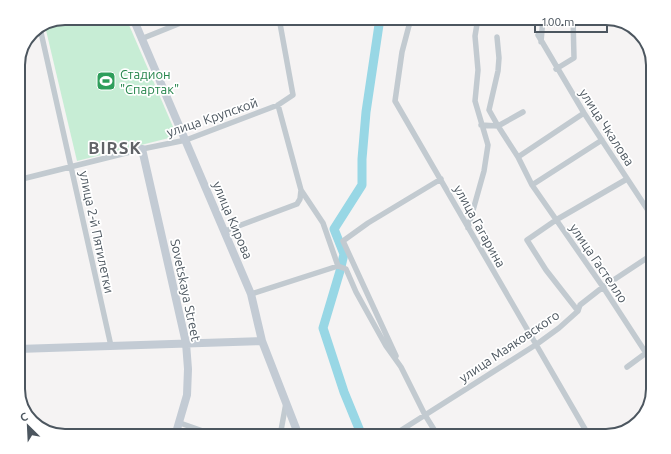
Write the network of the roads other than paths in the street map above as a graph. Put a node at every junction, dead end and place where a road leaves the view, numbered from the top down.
1 (136, 25) edge
2 (176, 25) edge
3 (280, 25) edge
4 (410, 25) edge
5 (477, 25) edge
6 (542, 25) edge
7 (573, 25) edge
8 (41, 33) edge
9 (538, 35) dead end
10 (497, 37) dead end
11 (141, 39) junction
12 (541, 42) junction
13 (556, 69) junction
14 (278, 105) junction
15 (523, 112) dead end
16 (584, 113) junction
17 (481, 125) junction
18 (498, 126) junction
19 (186, 140) junction
20 (602, 140) junction
21 (142, 150) junction
22 (518, 157) junction
23 (72, 168) junction
24 (25, 178) edge
25 (627, 178) junction
26 (441, 179) junction
27 (532, 185) junction
28 (301, 190) junction
29 (646, 207) edge
30 (556, 220) junction
31 (468, 228) junction
32 (225, 231) junction
33 (646, 259) edge
34 (338, 266) junction
35 (603, 287) junction
36 (251, 294) junction
37 (578, 311) junction
38 (262, 341) junction
39 (186, 343) junction
40 (536, 344) junction
41 (111, 346) junction
42 (25, 349) edge
43 (646, 352) joint
44 (401, 367) junction
45 (627, 367) dead end
46 (286, 403) junction
47 (425, 415) junction
48 (180, 423) junction
49 (178, 429) edge
50 (197, 429) edge
51 (281, 429) edge
52 (296, 429) edge
53 (403, 429) edge
54 (434, 429) edge
55 (585, 429) edge

1 - 11 street, улица Кирова
2 - 11 street
3 - 14 street, улица Крупской
4 - 26 street, улица Гагарина
5 - 17 street
6 - 12 street
7 - 13 street
8 - 23 street, улица 2-й Пятилетки
9 - 12 street, улица Чкалова
10 - 18 street, улица Гастелло
11 - 19 street, улица Кирова
12 - 13 street, улица Чкалова
13 - 16 street, улица Чкалова
14 - 19 street, улица Крупской
14 - 28 street
15 - 18 street
16 - 20 street, улица Чкалова
16 - 22 street
17 - 18 street
17 - 31 street
18 - 22 street, улица Гастелло
19 - 21 street, улица Крупской
19 - 32 street, улица Кирова
20 - 25 street, улица Чкалова
20 - 27 street
21 - 23 street, улица Крупской
21 - 39 street, Sovetskaya Street
22 - 27 street, улица Гастелло
23 - 24 street, улица Крупской
23 - 41 street, улица 2-й Пятилетки
25 - 29 street, улица Чкалова
25 - 30 street
26 - 31 street, улица Гагарина
26 - 44 street
27 - 30 street, улица Гастелло
28 - 32 street
28 - 34 street
30 - 35 street, улица Гастелло
30 - 37 street, улица Гастелло
31 - 40 street, улица Гагарина
32 - 36 street, улица Кирова
33 - 35 street, улица Маяковского
34 - 36 street
34 - 44 street
35 - 37 street, улица Маяковского
35 - 43 street, улица Гастелло
36 - 38 street, улица Кирова
37 - 40 street, улица Маяковского
38 - 39 street
38 - 46 street, улица Кирова
39 - 41 street
39 - 48 street, Sovetskaya Street
40 - 47 street, улица Маяковского
40 - 55 street, улица Гагарина
41 - 42 street
43 - 45 street
44 - 47 street
46 - 51 street
46 - 52 street, улица Кирова
47 - 53 street, улица Маяковского
47 - 54 street
48 - 49 street, Sovetskaya Street
48 - 50 street

